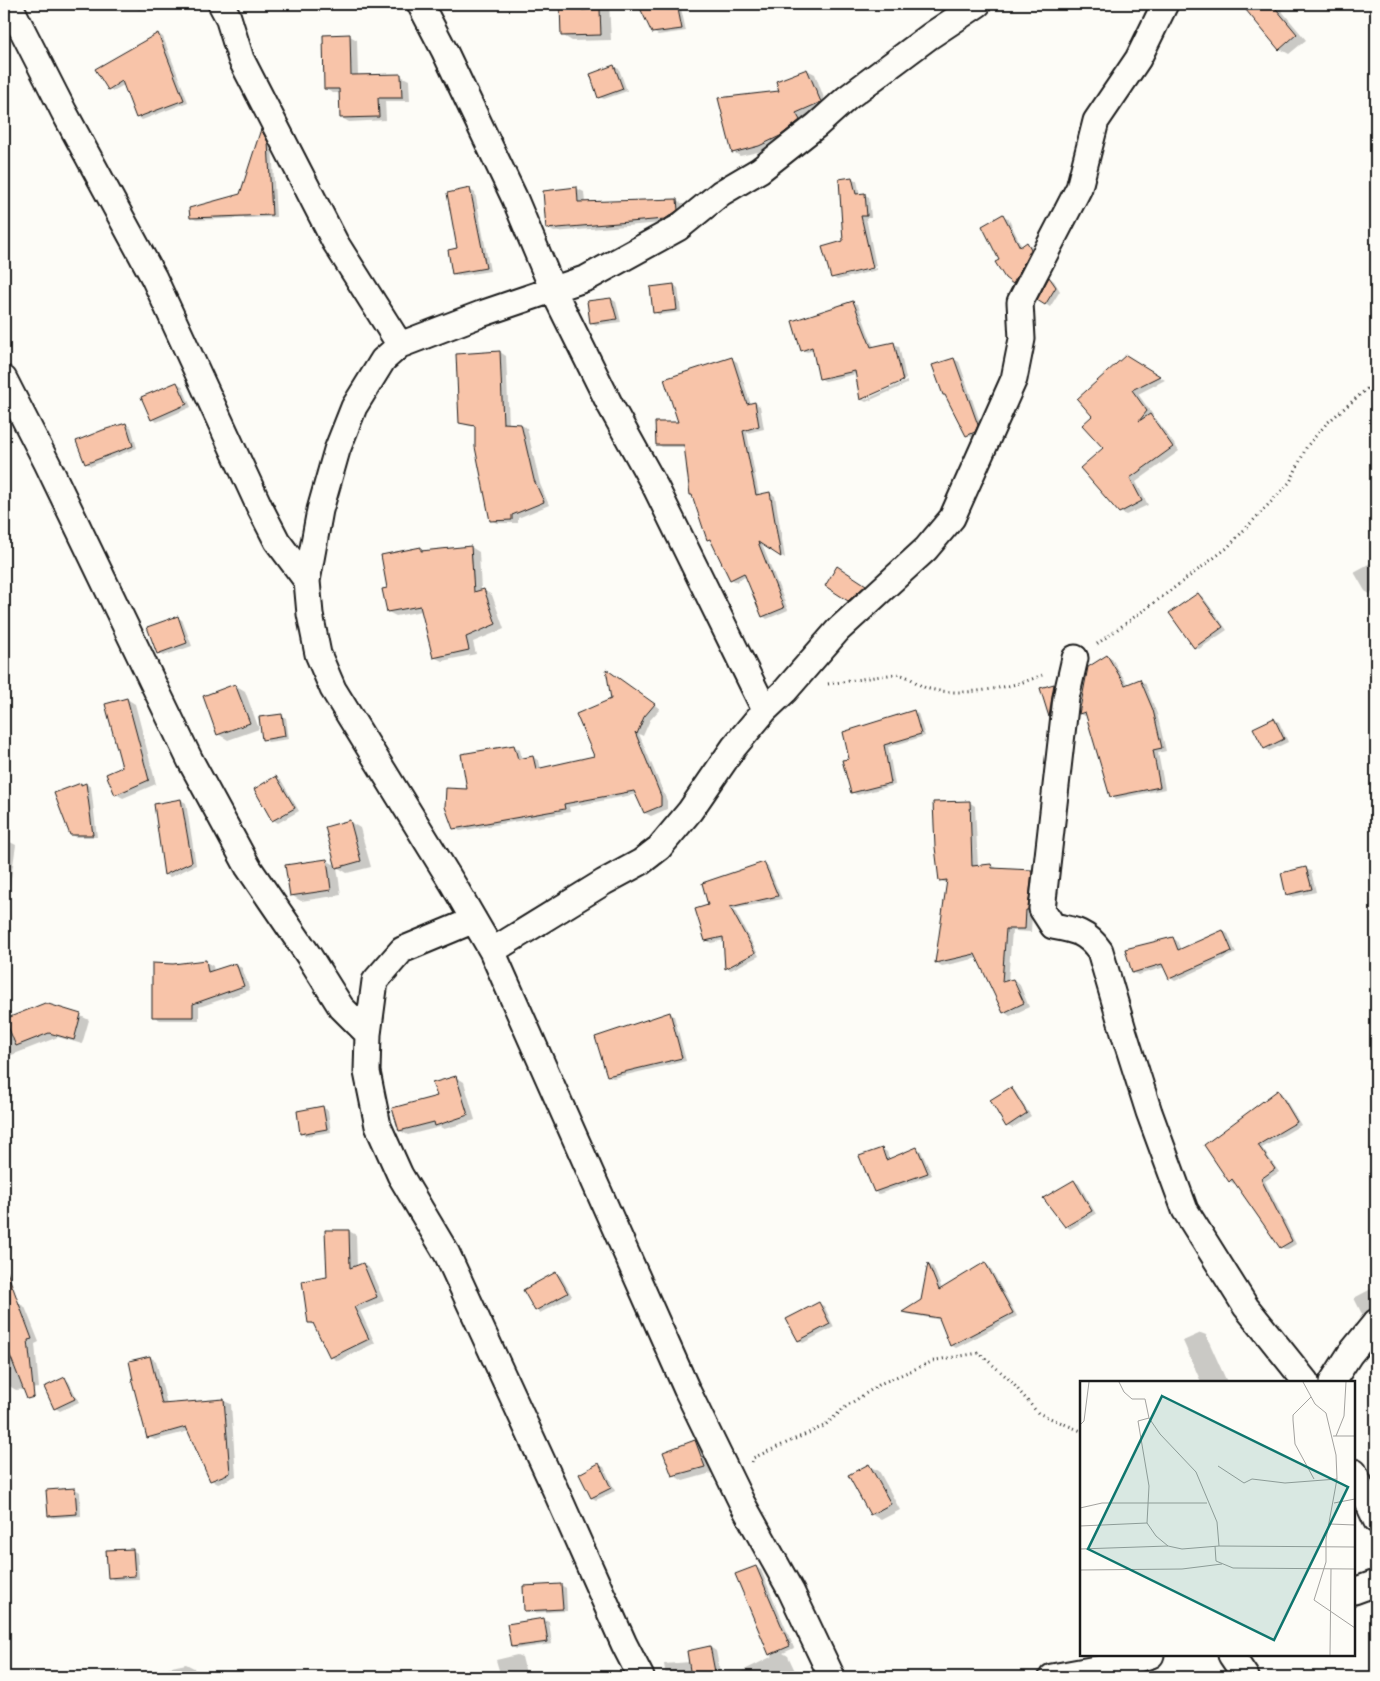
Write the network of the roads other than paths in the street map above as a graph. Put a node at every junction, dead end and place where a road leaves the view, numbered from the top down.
1 (8, 4) edge
2 (221, 4) edge
3 (420, 4) edge
4 (978, 4) edge
5 (1165, 4) edge
6 (553, 290) junction
7 (400, 345) junction
8 (4, 379) edge
9 (307, 581) junction
10 (1075, 658) road end
11 (765, 710) junction
12 (474, 920) junction
13 (492, 952) junction
14 (368, 1034) junction
15 (1376, 1322) edge
16 (1305, 1381) edge
17 (1333, 1381) edge
18 (1355, 1474) edge
19 (1376, 1520) edge
20 (1376, 1583) edge
21 (1355, 1591) edge
22 (1147, 1656) edge
23 (1232, 1656) edge
24 (641, 1677) edge
25 (832, 1677) edge
26 (1052, 1677) edge
27 (1246, 1677) edge

1 - 9 street
2 - 7 street
3 - 6 street
4 - 6 street
5 - 11 street
6 - 7 street
6 - 11 street
7 - 9 street
8 - 14 street
9 - 12 street
10 - 16 street
11 - 13 street
12 - 13 street
12 - 14 street
13 - 25 street
14 - 24 street
15 - 17 street
18 - 19 street
20 - 21 street
22 - 26 street
23 - 27 street

